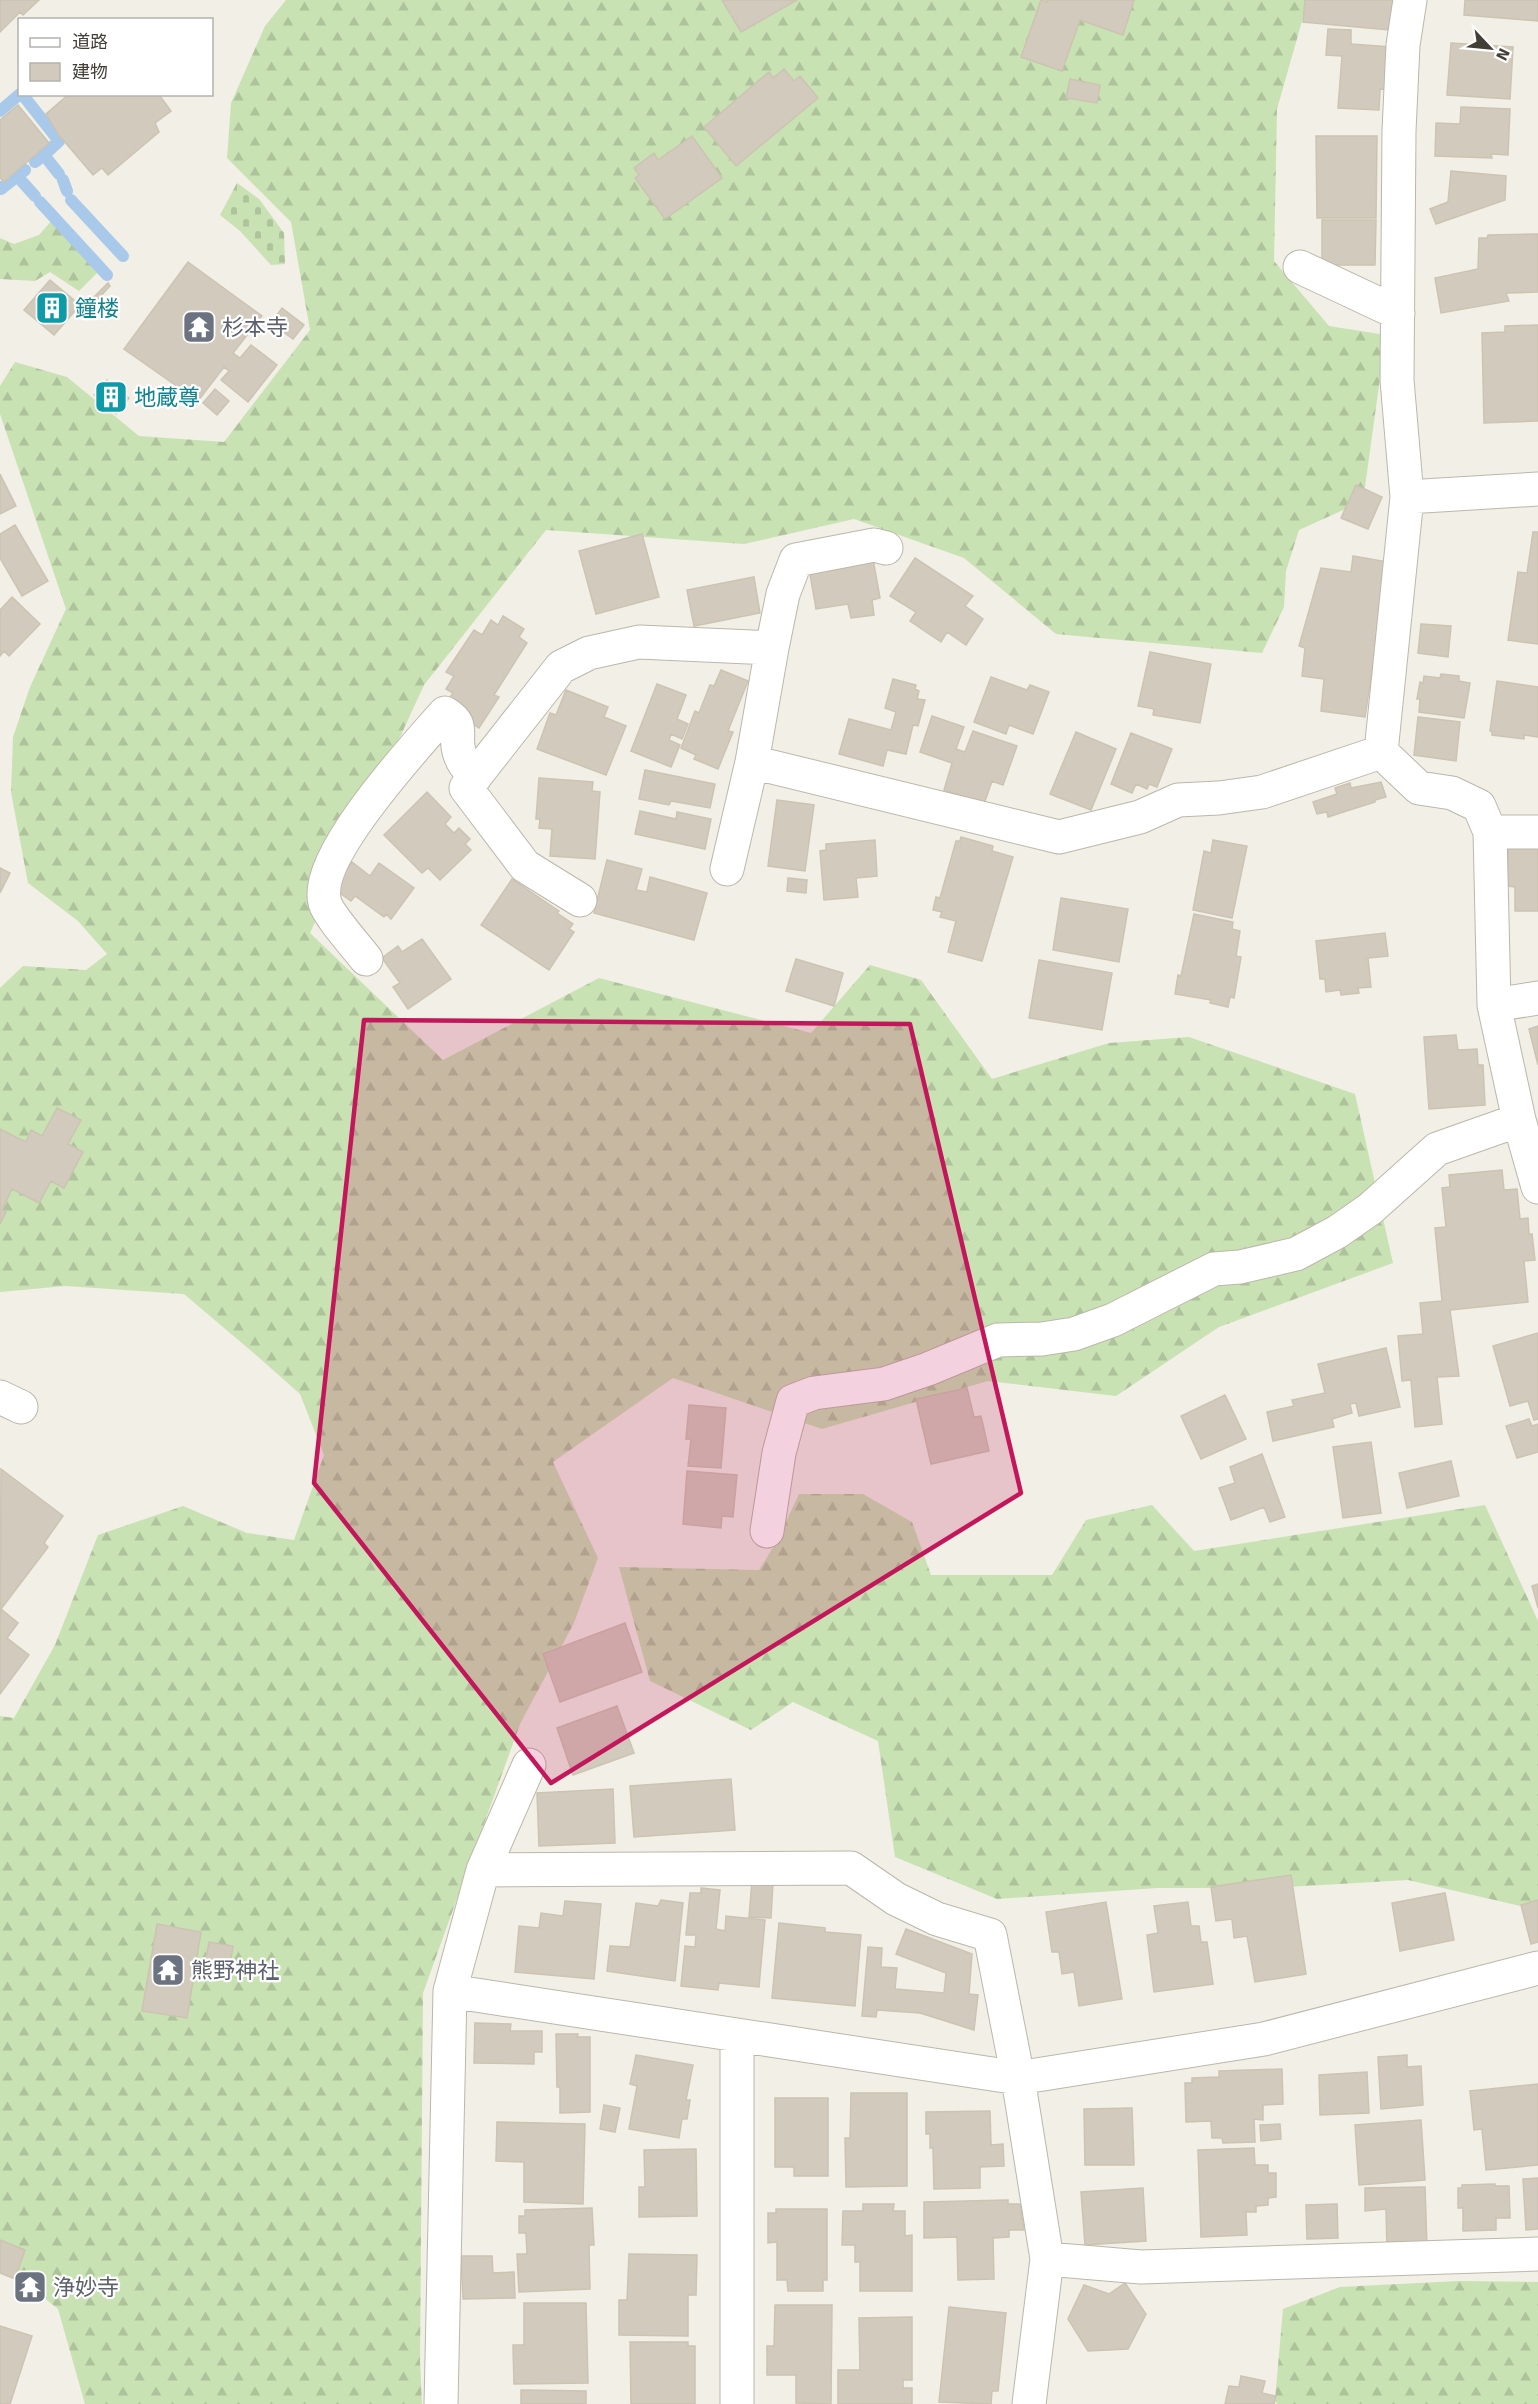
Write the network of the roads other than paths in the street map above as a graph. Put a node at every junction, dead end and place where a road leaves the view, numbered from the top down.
1 (1410, 0) edge
2 (1300, 267) dead end
3 (1398, 313) junction
4 (1538, 489) edge
5 (1407, 497) junction
6 (886, 549) dead end
7 (772, 648) junction
8 (1381, 752) junction
9 (752, 762) junction
10 (475, 777) junction
11 (1490, 832) junction
12 (1538, 832) edge
13 (727, 869) dead end
14 (580, 900) dead end
15 (366, 959) dead end
16 (1538, 998) edge
17 (1494, 1005) junction
18 (1519, 1120) junction
19 (1538, 1187) edge
20 (767, 1532) dead end
21 (529, 1765) dead end
22 (483, 1870) junction
23 (1538, 1968) edge
24 (450, 1991) junction
25 (737, 2036) junction
26 (1018, 2078) junction
27 (1538, 2254) edge
28 (1047, 2259) junction
29 (441, 2404) edge
30 (737, 2404) edge
31 (1029, 2404) edge

1 - 3 street
2 - 3 street
3 - 5 street
4 - 5 street
5 - 8 street
6 - 7 street
7 - 9 street
7 - 10 street
8 - 9 street
8 - 11 street
9 - 13 street
10 - 14 street
10 - 15 street
11 - 12 street
11 - 17 street
16 - 17 street
17 - 18 street
18 - 19 street
18 - 20 street
21 - 22 street
22 - 24 street
22 - 26 street
23 - 26 street
24 - 25 street
24 - 29 street
25 - 26 street
25 - 30 street
26 - 28 street
27 - 28 street
28 - 31 street

